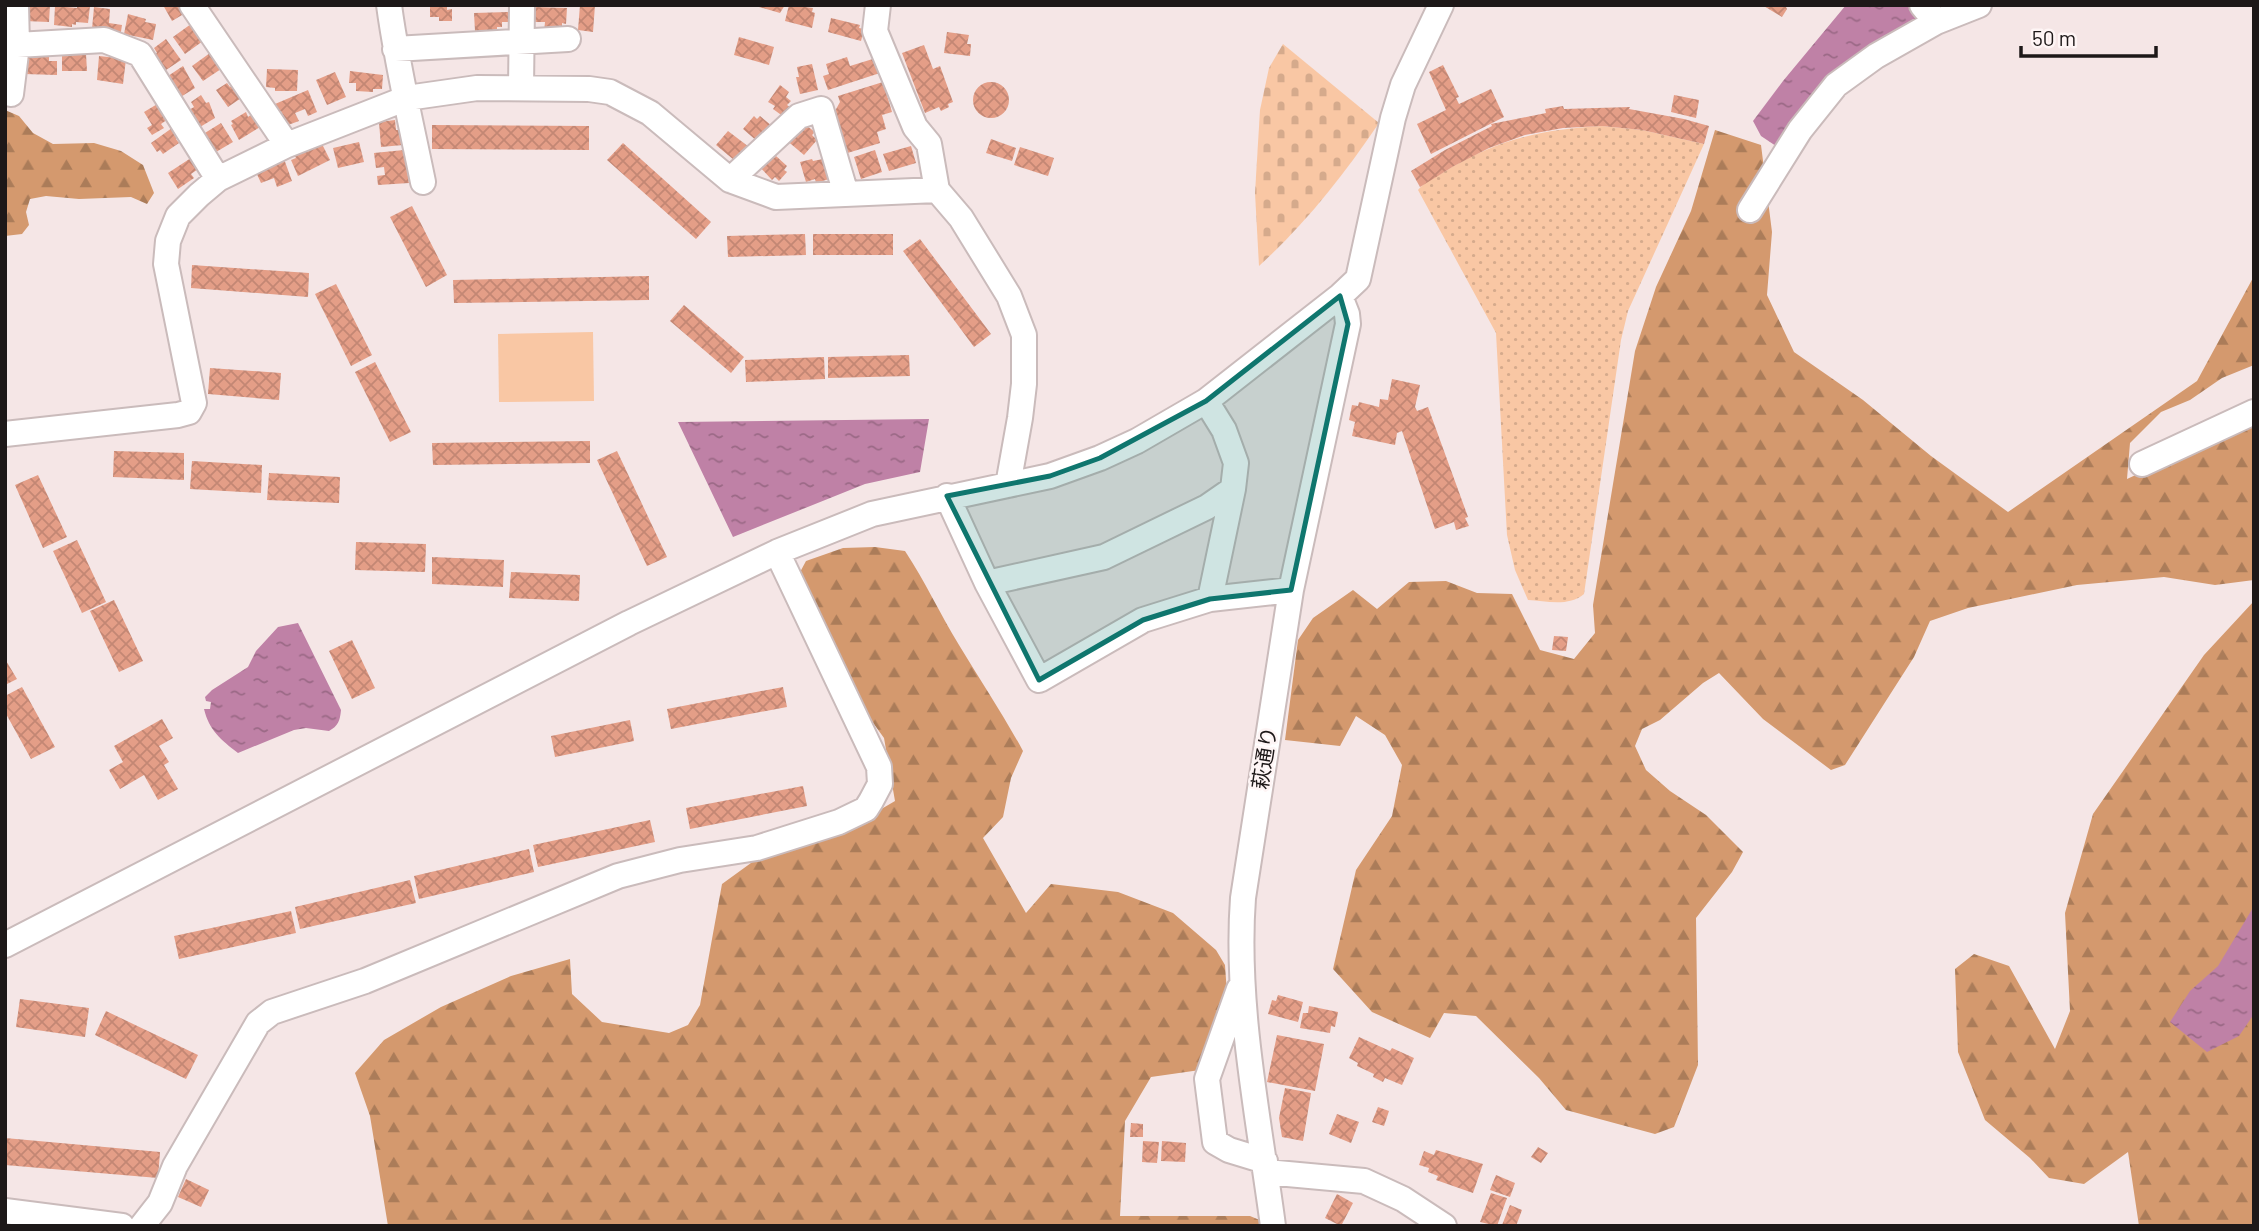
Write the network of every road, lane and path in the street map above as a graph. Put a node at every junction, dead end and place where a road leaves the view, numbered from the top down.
1 (16, 5) edge
2 (192, 5) edge
3 (389, 5) edge
4 (522, 5) edge
5 (878, 5) edge
6 (1441, 5) edge
7 (1979, 5) edge
8 (1929, 14) edge
9 (568, 40) dead end
10 (520, 42) junction
11 (17, 45) junction
12 (395, 49) junction
13 (521, 88) junction
14 (5, 93) edge
15 (407, 98) junction
16 (287, 145) junction
17 (218, 179) junction
18 (730, 180) junction
19 (422, 183) dead end
20 (937, 190) junction
21 (846, 194) junction
22 (1750, 210) dead end
23 (1340, 296) junction
24 (1206, 401) junction
25 (2254, 412) edge
26 (5, 434) edge
27 (2142, 464) dead end
28 (1008, 485) junction
29 (1233, 489) junction
30 (947, 496) junction
31 (777, 552) junction
32 (986, 583) junction
33 (1291, 590) junction
34 (1210, 599) junction
35 (5, 945) edge
36 (1242, 982) junction
37 (1265, 1167) junction
38 (5, 1211) edge
39 (122, 1226) edge
40 (142, 1226) edge
41 (1273, 1226) edge
42 (1444, 1226) edge

1 - 11 street
2 - 16 street
3 - 12 street
4 - 10 street
5 - 20 street
6 - 23 street
7 - 8 street
8 - 22 street
9 - 10 street
10 - 12 street
10 - 13 street
11 - 14 street
11 - 17 street
12 - 15 street
13 - 15 street
13 - 18 street
15 - 16 street
15 - 19 street
16 - 17 street
17 - 26 street
18 - 21 street
18 - 21 street
20 - 21 street
20 - 28 street
23 - 24 street
23 - 33 street, 萩通り
24 - 28 street
24 - 29 street
25 - 27 street
28 - 30 street
29 - 32 street
29 - 34 street
30 - 31 street
30 - 32 street
31 - 35 street
31 - 40 street
32 - 34 street
33 - 34 street
33 - 36 street, 萩通り
36 - 37 street, 萩通り
36 - 37 street
37 - 41 street, 萩通り
37 - 42 street
38 - 39 street

